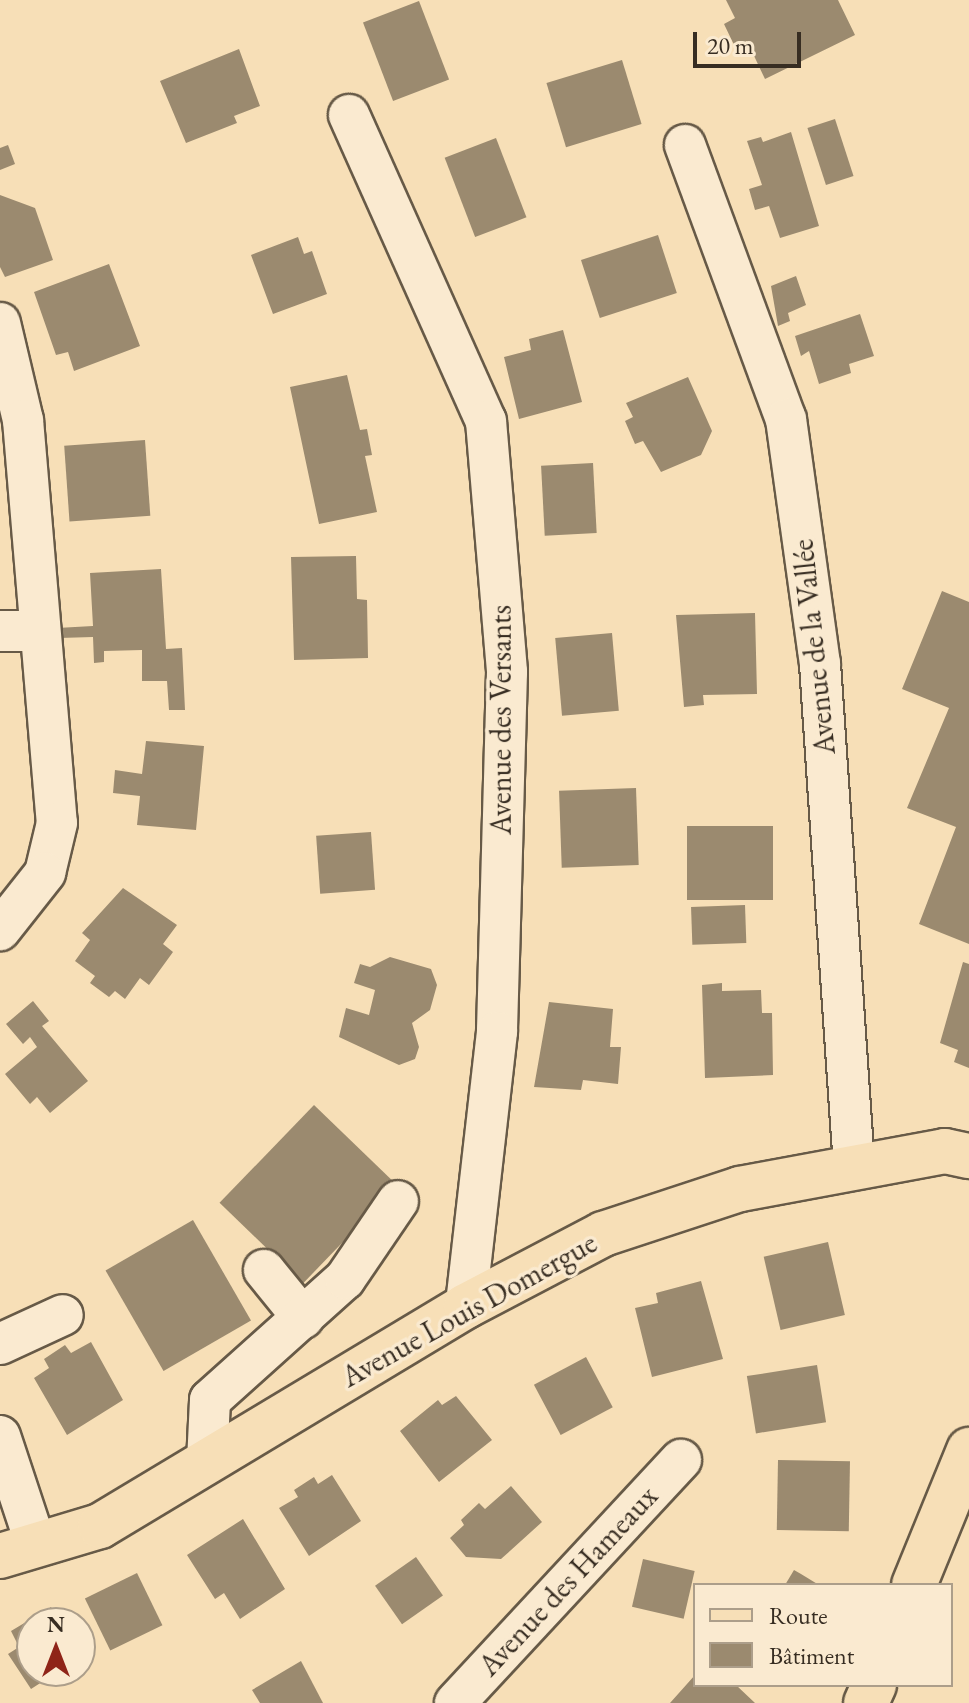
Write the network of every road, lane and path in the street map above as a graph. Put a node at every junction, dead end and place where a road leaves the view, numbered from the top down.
1 (349, 115) dead end
2 (685, 145) dead end
3 (0, 323) edge
4 (19, 631) edge
5 (0, 930) edge
6 (969, 1156) edge
7 (854, 1166) junction
8 (398, 1201) dead end
9 (264, 1270) dead end
10 (466, 1306) junction
11 (63, 1315) dead end
12 (303, 1318) junction
13 (0, 1344) edge
14 (0, 1436) edge
15 (969, 1450) edge
16 (681, 1460) dead end
17 (207, 1462) junction
18 (18, 1550) edge
19 (915, 1583) edge
20 (455, 1703) edge

1 - 10 street, Avenue des Versants
2 - 7 street, Avenue de la Vallée
3 - 4 street
4 - 5 street
6 - 7 main road, Avenue Louis Domergue
7 - 10 main road, Avenue Louis Domergue
8 - 12 street
9 - 12 street
10 - 17 main road, Avenue Louis Domergue
11 - 13 street
12 - 17 street
14 - 18 street
15 - 19 main road
16 - 20 street, Avenue des Hameaux
17 - 18 main road, Avenue Louis Domergue

